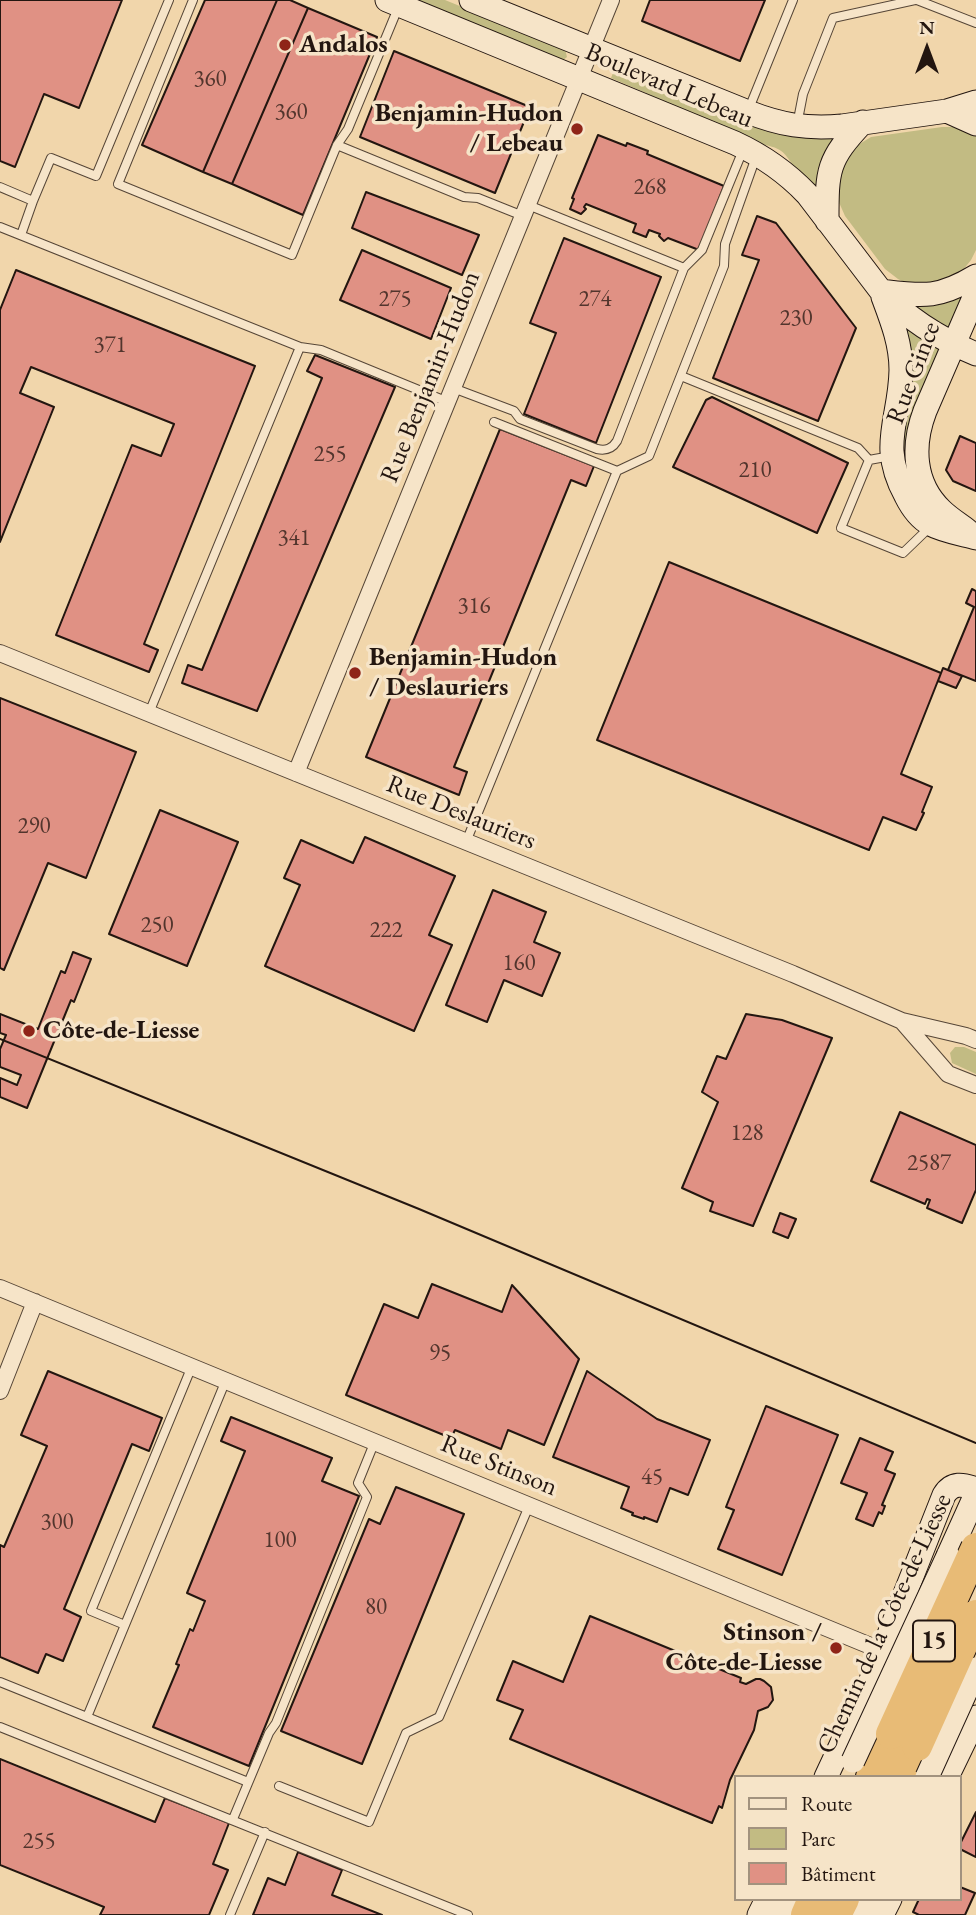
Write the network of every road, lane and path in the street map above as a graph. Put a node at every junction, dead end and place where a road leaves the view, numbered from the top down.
1 (169, 0) edge
2 (193, 0) edge
3 (471, 0) edge
4 (611, 0) edge
5 (793, 0) edge
6 (916, 0) edge
7 (393, 3) edge
8 (976, 23) edge
9 (591, 49) junction
10 (579, 79) junction
11 (976, 102) edge
12 (947, 111) junction
13 (748, 112) junction
14 (863, 122) junction
15 (976, 124) edge
16 (797, 126) junction
17 (337, 145) junction
18 (751, 151) junction
19 (0, 187) edge
20 (33, 201) junction
21 (526, 210) junction
22 (827, 221) junction
23 (0, 227) edge
24 (21, 235) junction
25 (684, 268) junction
26 (976, 276) edge
27 (881, 291) junction
28 (976, 293) edge
29 (300, 347) junction
30 (965, 349) edge
31 (681, 376) junction
32 (450, 395) junction
33 (495, 422) dead end
34 (880, 458) junction
35 (617, 471) junction
36 (931, 525) junction
37 (976, 537) edge
38 (0, 653) edge
39 (149, 713) junction
40 (296, 773) junction
41 (466, 842) junction
42 (902, 1021) junction
43 (976, 1040) edge
44 (976, 1086) edge
45 (0, 1288) edge
46 (36, 1303) junction
47 (192, 1366) junction
48 (226, 1380) junction
49 (0, 1391) edge
50 (375, 1441) junction
51 (976, 1492) edge
52 (529, 1506) junction
53 (976, 1549) edge
54 (976, 1615) edge
55 (125, 1625) junction
56 (882, 1650) junction
57 (976, 1669) edge
58 (0, 1682) edge
59 (976, 1698) edge
60 (87, 1717) junction
61 (976, 1717) edge
62 (0, 1727) edge
63 (904, 1740) junction
64 (856, 1772) edge
65 (827, 1775) edge
66 (902, 1775) edge
67 (928, 1775) edge
68 (948, 1775) edge
69 (248, 1783) junction
70 (279, 1786) dead end
71 (233, 1819) junction
72 (265, 1832) junction
73 (230, 1915) edge
74 (468, 1915) edge

1 - 20 lane
2 - 17 lane
3 - 9 street, Boulevard Lebeau
4 - 9 street, Rue Benjamin-Hudon
5 - 13 lane
6 - 8 lane
6 - 16 lane
7 - 10 street, Boulevard Lebeau
7 - 17 lane
9 - 10 street, Rue Benjamin-Hudon
9 - 13 street, Boulevard Lebeau
10 - 18 street, Boulevard Lebeau
10 - 21 street, Rue Benjamin-Hudon
11 - 12 street
12 - 14 street, Boulevard Lebeau
12 - 15 street
13 - 16 street, Boulevard Lebeau
14 - 16 street, Boulevard Lebeau
14 - 22 street
17 - 21 lane
18 - 22 street, Boulevard Lebeau
18 - 25 lane
18 - 31 lane
19 - 20 lane
20 - 24 lane
21 - 25 lane
21 - 32 street, Rue Benjamin-Hudon
22 - 27 street, Boulevard Lebeau
23 - 24 lane
24 - 29 lane
25 - 32 lane
26 - 27 street
27 - 30 street, Boulevard Lebeau
27 - 34 street, Boulevard Lebeau
28 - 30 street, Rue Gince
29 - 32 lane
29 - 39 lane
30 - 37 street, Rue Gince
31 - 34 lane
31 - 35 lane
32 - 40 street, Rue Benjamin-Hudon
33 - 35 lane
34 - 36 street, Boulevard Lebeau
34 - 36 lane
35 - 41 lane
36 - 37 street
38 - 39 street, Rue Deslauriers
39 - 40 street, Rue Deslauriers
40 - 41 street, Rue Deslauriers
41 - 42 street, Rue Deslauriers
42 - 43 street, Rue Deslauriers
42 - 44 street, Rue Deslauriers
45 - 46 street, Rue Stinson
46 - 47 street, Rue Stinson
46 - 49 street
47 - 48 street, Rue Stinson
47 - 55 lane
48 - 50 street, Rue Stinson
48 - 55 lane
50 - 52 street, Rue Stinson
50 - 69 lane
51 - 56 street, Chemin de la Côte-de-Liesse
51 - 64 street, Chemin de la Côte-de-Liesse, bridge
52 - 56 street, Rue Stinson
52 - 70 lane
53 - 63 highway, 15, bridge
54 - 63 highway, 15, bridge
55 - 60 lane
56 - 59 street, Rue Stinson
56 - 65 street, Chemin de la Côte-de-Liesse
57 - 67 street, bridge
58 - 60 lane
60 - 69 lane
61 - 68 street
62 - 71 lane
63 - 64 highway, 15
63 - 66 highway, 15
69 - 71 lane
71 - 72 lane
72 - 73 lane
72 - 74 lane

